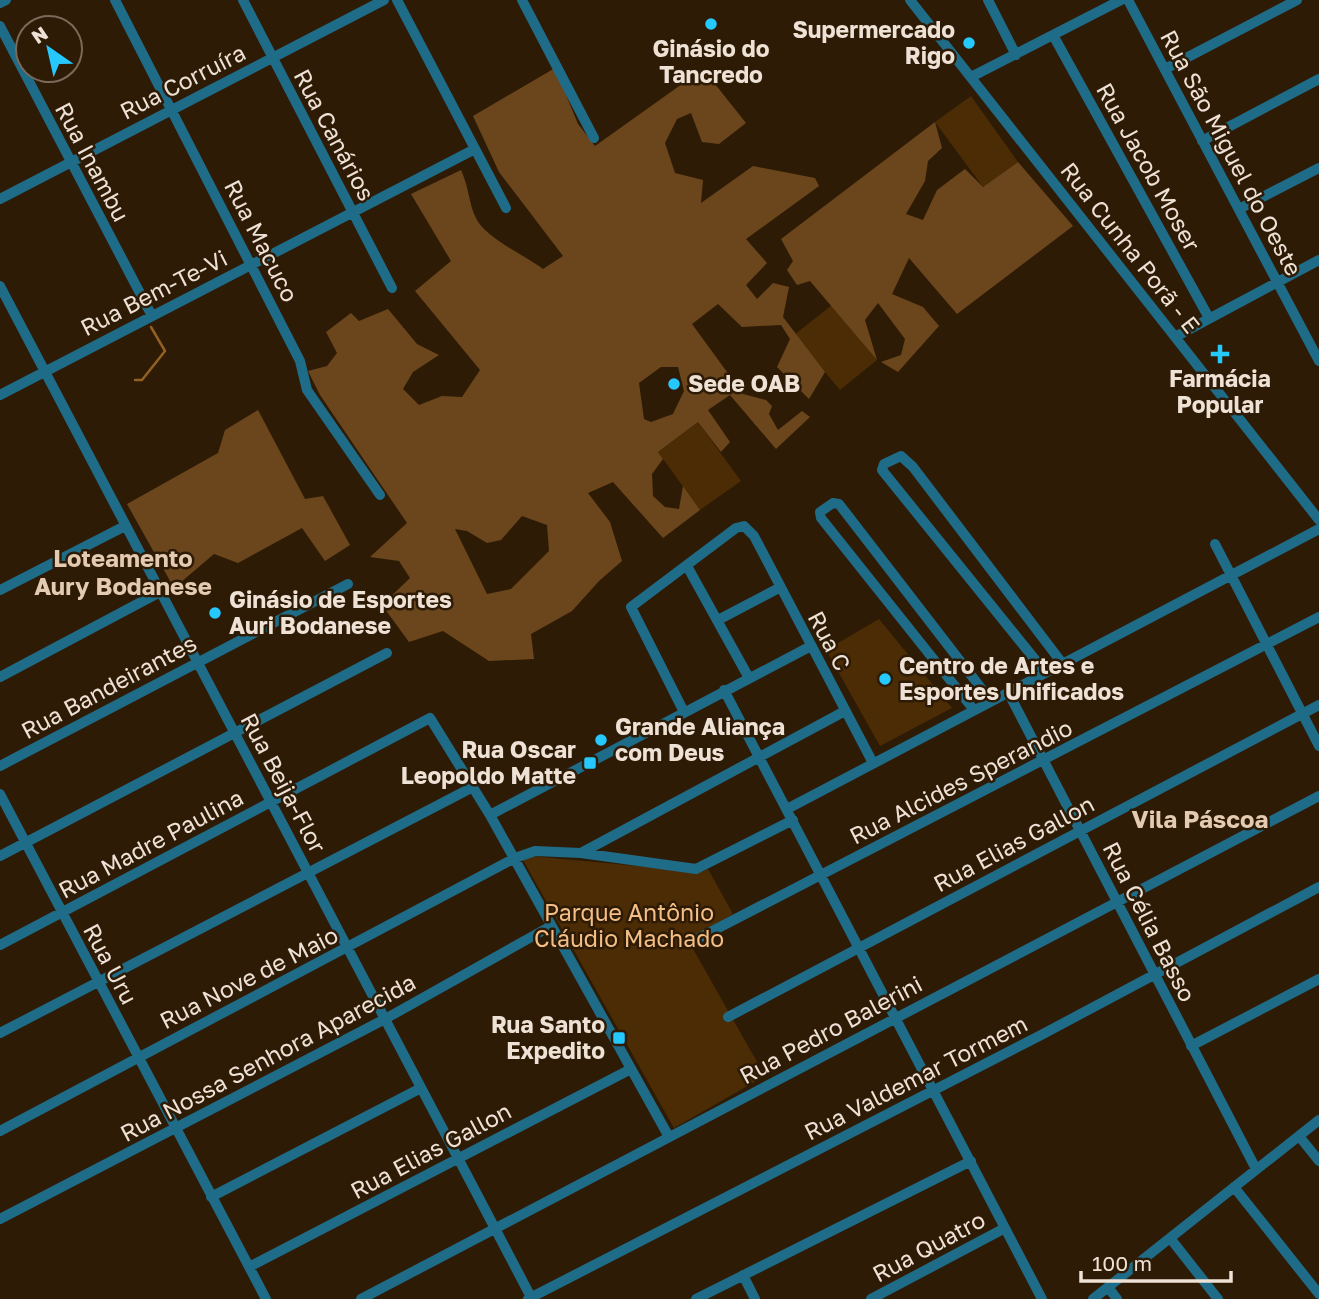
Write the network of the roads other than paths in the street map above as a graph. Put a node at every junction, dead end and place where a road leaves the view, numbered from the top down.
1 (6, 0) edge
2 (115, 0) edge
3 (243, 0) edge
4 (384, 0) edge
5 (397, 0) edge
6 (522, 0) edge
7 (910, 0) edge
8 (988, 0) edge
9 (1121, 0) edge
10 (1128, 0) edge
11 (1297, 0) edge
12 (0, 3) edge
13 (0, 26) edge
14 (1053, 35) junction
15 (1016, 55) junction
16 (272, 58) junction
17 (1165, 69) junction
18 (971, 77) junction
19 (1319, 79) edge
20 (171, 110) junction
21 (594, 138) dead end
22 (1202, 141) junction
23 (475, 149) junction
24 (70, 162) junction
25 (1319, 168) edge
26 (0, 199) edge
27 (506, 208) dead end
28 (1239, 209) junction
29 (353, 213) junction
30 (1319, 260) edge
31 (252, 264) junction
32 (1278, 282) junction
33 (0, 286) edge
34 (392, 288) dead end
35 (152, 316) junction
36 (1209, 318) junction
37 (1175, 337) junction
38 (1318, 355) edge
39 (44, 372) junction
40 (0, 395) edge
41 (380, 495) dead end
42 (1319, 520) edge
43 (125, 526) junction
44 (1319, 529) edge
45 (1215, 544) dead end
46 (687, 566) junction
47 (1231, 575) junction
48 (348, 584) dead end
49 (779, 588) junction
50 (0, 590) edge
51 (160, 592) junction
52 (1319, 617) edge
53 (719, 620) junction
54 (1266, 644) junction
55 (811, 646) junction
56 (387, 653) dead end
57 (197, 662) junction
58 (1062, 663) junction
59 (1045, 672) junction
60 (0, 677) edge
61 (749, 678) junction
62 (724, 690) junction
63 (1008, 692) junction
64 (991, 701) junction
65 (1319, 705) edge
66 (974, 710) junction
67 (845, 711) junction
68 (684, 712) junction
69 (1302, 713) junction
70 (234, 732) junction
71 (1319, 746) edge
72 (759, 755) junction
73 (1044, 762) junction
74 (873, 763) junction
75 (0, 766) edge
76 (473, 787) junction
77 (0, 794) edge
78 (1319, 796) edge
79 (272, 802) junction
80 (787, 810) junction
81 (490, 815) junction
82 (793, 820) junction
83 (1080, 831) junction
84 (24, 843) junction
85 (581, 853) junction
86 (0, 856) edge
87 (515, 858) junction
88 (309, 873) junction
89 (821, 875) junction
90 (1319, 887) edge
91 (1117, 901) junction
92 (62, 913) junction
93 (551, 926) junction
94 (693, 941) dead end
95 (0, 945) edge
96 (860, 947) junction
97 (348, 948) junction
98 (1154, 974) junction
99 (1319, 979) edge
100 (99, 983) junction
101 (728, 1017) dead end
102 (896, 1017) junction
103 (385, 1019) junction
104 (0, 1033) edge
105 (1191, 1046) junction
106 (138, 1057) junction
107 (631, 1069) junction
108 (421, 1088) junction
109 (933, 1089) junction
110 (1319, 1120) edge
111 (175, 1130) junction
112 (0, 1131) edge
113 (1299, 1136) junction
114 (668, 1137) junction
115 (458, 1158) junction
116 (971, 1161) junction
117 (1319, 1161) edge
118 (1256, 1169) junction
119 (1234, 1187) junction
120 (211, 1197) junction
121 (0, 1219) edge
122 (495, 1228) junction
123 (1005, 1228) junction
124 (1170, 1238) junction
125 (249, 1267) junction
126 (743, 1275) junction
127 (1108, 1287) junction
128 (1319, 1294) edge
129 (530, 1298) edge
130 (266, 1299) edge
131 (361, 1299) edge
132 (696, 1299) edge
133 (755, 1299) edge
134 (871, 1299) edge
135 (1042, 1299) edge
136 (1093, 1299) edge
137 (1117, 1299) edge
138 (1218, 1299) edge

1 - 12 street
2 - 20 street, Rua Macuco
3 - 16 street, Rua Canários
4 - 16 street, Rua Corruíra
5 - 23 street
6 - 21 street
7 - 18 street, Rua Cunha Porã - E
8 - 15 street
9 - 14 street
10 - 17 street, Rua São Miguel do Oeste
11 - 17 street
13 - 24 street, Rua Inambu
14 - 15 street
14 - 36 street, Rua Jacob Moser
15 - 18 street
16 - 20 street, Rua Corruíra
16 - 29 street, Rua Canários
17 - 22 street, Rua São Miguel do Oeste
18 - 37 street, Rua Cunha Porã - E
19 - 22 street
20 - 24 street, Rua Corruíra
20 - 31 street, Rua Macuco
22 - 28 street, Rua São Miguel do Oeste
23 - 27 street
23 - 29 street, Rua Bem-Te-Vi
24 - 26 street, Rua Corruíra
24 - 35 street, Rua Inambu
25 - 28 street
28 - 32 street, Rua São Miguel do Oeste
29 - 31 street, Rua Bem-Te-Vi
29 - 34 street, Rua Canários
30 - 32 street
31 - 35 street, Rua Bem-Te-Vi
31 - 41 street, Rua Macuco
32 - 36 street
32 - 38 street, Rua São Miguel do Oeste
33 - 39 street, Rua Beija-Flor
35 - 39 street, Rua Bem-Te-Vi
36 - 37 street
37 - 42 street, Rua Cunha Porã - E
39 - 40 street, Rua Bem-Te-Vi
39 - 43 street, Rua Beija-Flor
43 - 50 street
43 - 51 street, Rua Beija-Flor
44 - 47 street
45 - 47 street
46 - 49 street, Rua C
46 - 53 street
46 - 68 street
47 - 54 street
47 - 58 street
48 - 57 street, Rua Bandeirantes
49 - 53 street
49 - 55 street, Rua C
51 - 57 street, Rua Beija-Flor
51 - 60 street
52 - 54 street, Rua Alcides Sperandio
53 - 61 street
54 - 69 street
54 - 73 street, Rua Alcides Sperandio
55 - 61 street
55 - 67 street, Rua C
56 - 70 street
57 - 70 street, Rua Beija-Flor
57 - 75 street, Rua Bandeirantes
58 - 59 street
58 - 59 street
59 - 63 street
61 - 62 street
62 - 68 street
62 - 72 street
63 - 64 street
63 - 73 street, Rua Célia Basso
64 - 66 street
64 - 66 street
65 - 69 street, Rua Elias Gallon
66 - 74 street
67 - 72 street
67 - 74 street, Rua C
68 - 81 street
69 - 71 street
69 - 83 street, Rua Elias Gallon
70 - 79 street, Rua Beija-Flor
70 - 84 street
72 - 80 street
72 - 85 street
73 - 83 street, Rua Célia Basso
73 - 89 street, Rua Alcides Sperandio
74 - 80 street
76 - 79 street, Rua Madre Paulina
76 - 81 street
76 - 88 street
77 - 84 street, Rua Uru
78 - 91 street, Rua Pedro Balerini
79 - 88 street, Rua Beija-Flor
79 - 92 street, Rua Madre Paulina
80 - 82 street
81 - 87 street
82 - 85 street, Rua Nove de Maio
82 - 89 street
83 - 91 street, Rua Célia Basso
83 - 96 street, Rua Elias Gallon
84 - 86 street
84 - 92 street, Rua Uru
85 - 87 street, Rua Nove de Maio
87 - 93 street
87 - 97 street, Rua Nove de Maio
88 - 97 street, Rua Beija-Flor
88 - 100 street
89 - 94 street, Rua Alcides Sperandio
89 - 96 street
90 - 98 street, Rua Valdemar Tormem
91 - 98 street, Rua Célia Basso
91 - 102 street, Rua Pedro Balerini
92 - 95 street, Rua Madre Paulina
92 - 100 street, Rua Uru
93 - 103 street, Rua Nossa Senhora Aparecida
93 - 107 street
96 - 101 street, Rua Elias Gallon
96 - 102 street
97 - 103 street, Rua Beija-Flor
97 - 106 street, Rua Nove de Maio
98 - 105 street, Rua Célia Basso
98 - 109 street, Rua Valdemar Tormem
99 - 105 street
100 - 104 street
100 - 106 street, Rua Uru
102 - 109 street
102 - 114 street, Rua Pedro Balerini
103 - 108 street, Rua Beija-Flor
103 - 111 street, Rua Nossa Senhora Aparecida
105 - 118 street, Rua Célia Basso
106 - 111 street, Rua Uru
106 - 112 street, Rua Nove de Maio
107 - 114 street
107 - 115 street, Rua Elias Gallon
108 - 115 street, Rua Beija-Flor
108 - 120 street
109 - 116 street
109 - 129 street, Rua Valdemar Tormem
110 - 113 street
111 - 120 street, Rua Uru
111 - 121 street, Rua Nossa Senhora Aparecida
113 - 117 street
113 - 118 street
114 - 122 street, Rua Pedro Balerini
115 - 122 street, Rua Beija-Flor
115 - 125 street, Rua Elias Gallon
116 - 123 street
116 - 126 street
118 - 119 street
119 - 124 street
119 - 128 street
120 - 125 street, Rua Uru
122 - 129 street, Rua Beija-Flor
122 - 131 street, Rua Pedro Balerini
123 - 134 street, Rua Quatro
123 - 135 street
124 - 127 street
124 - 138 street
125 - 130 street, Rua Uru
126 - 132 street
126 - 133 street
127 - 136 street
127 - 137 street

